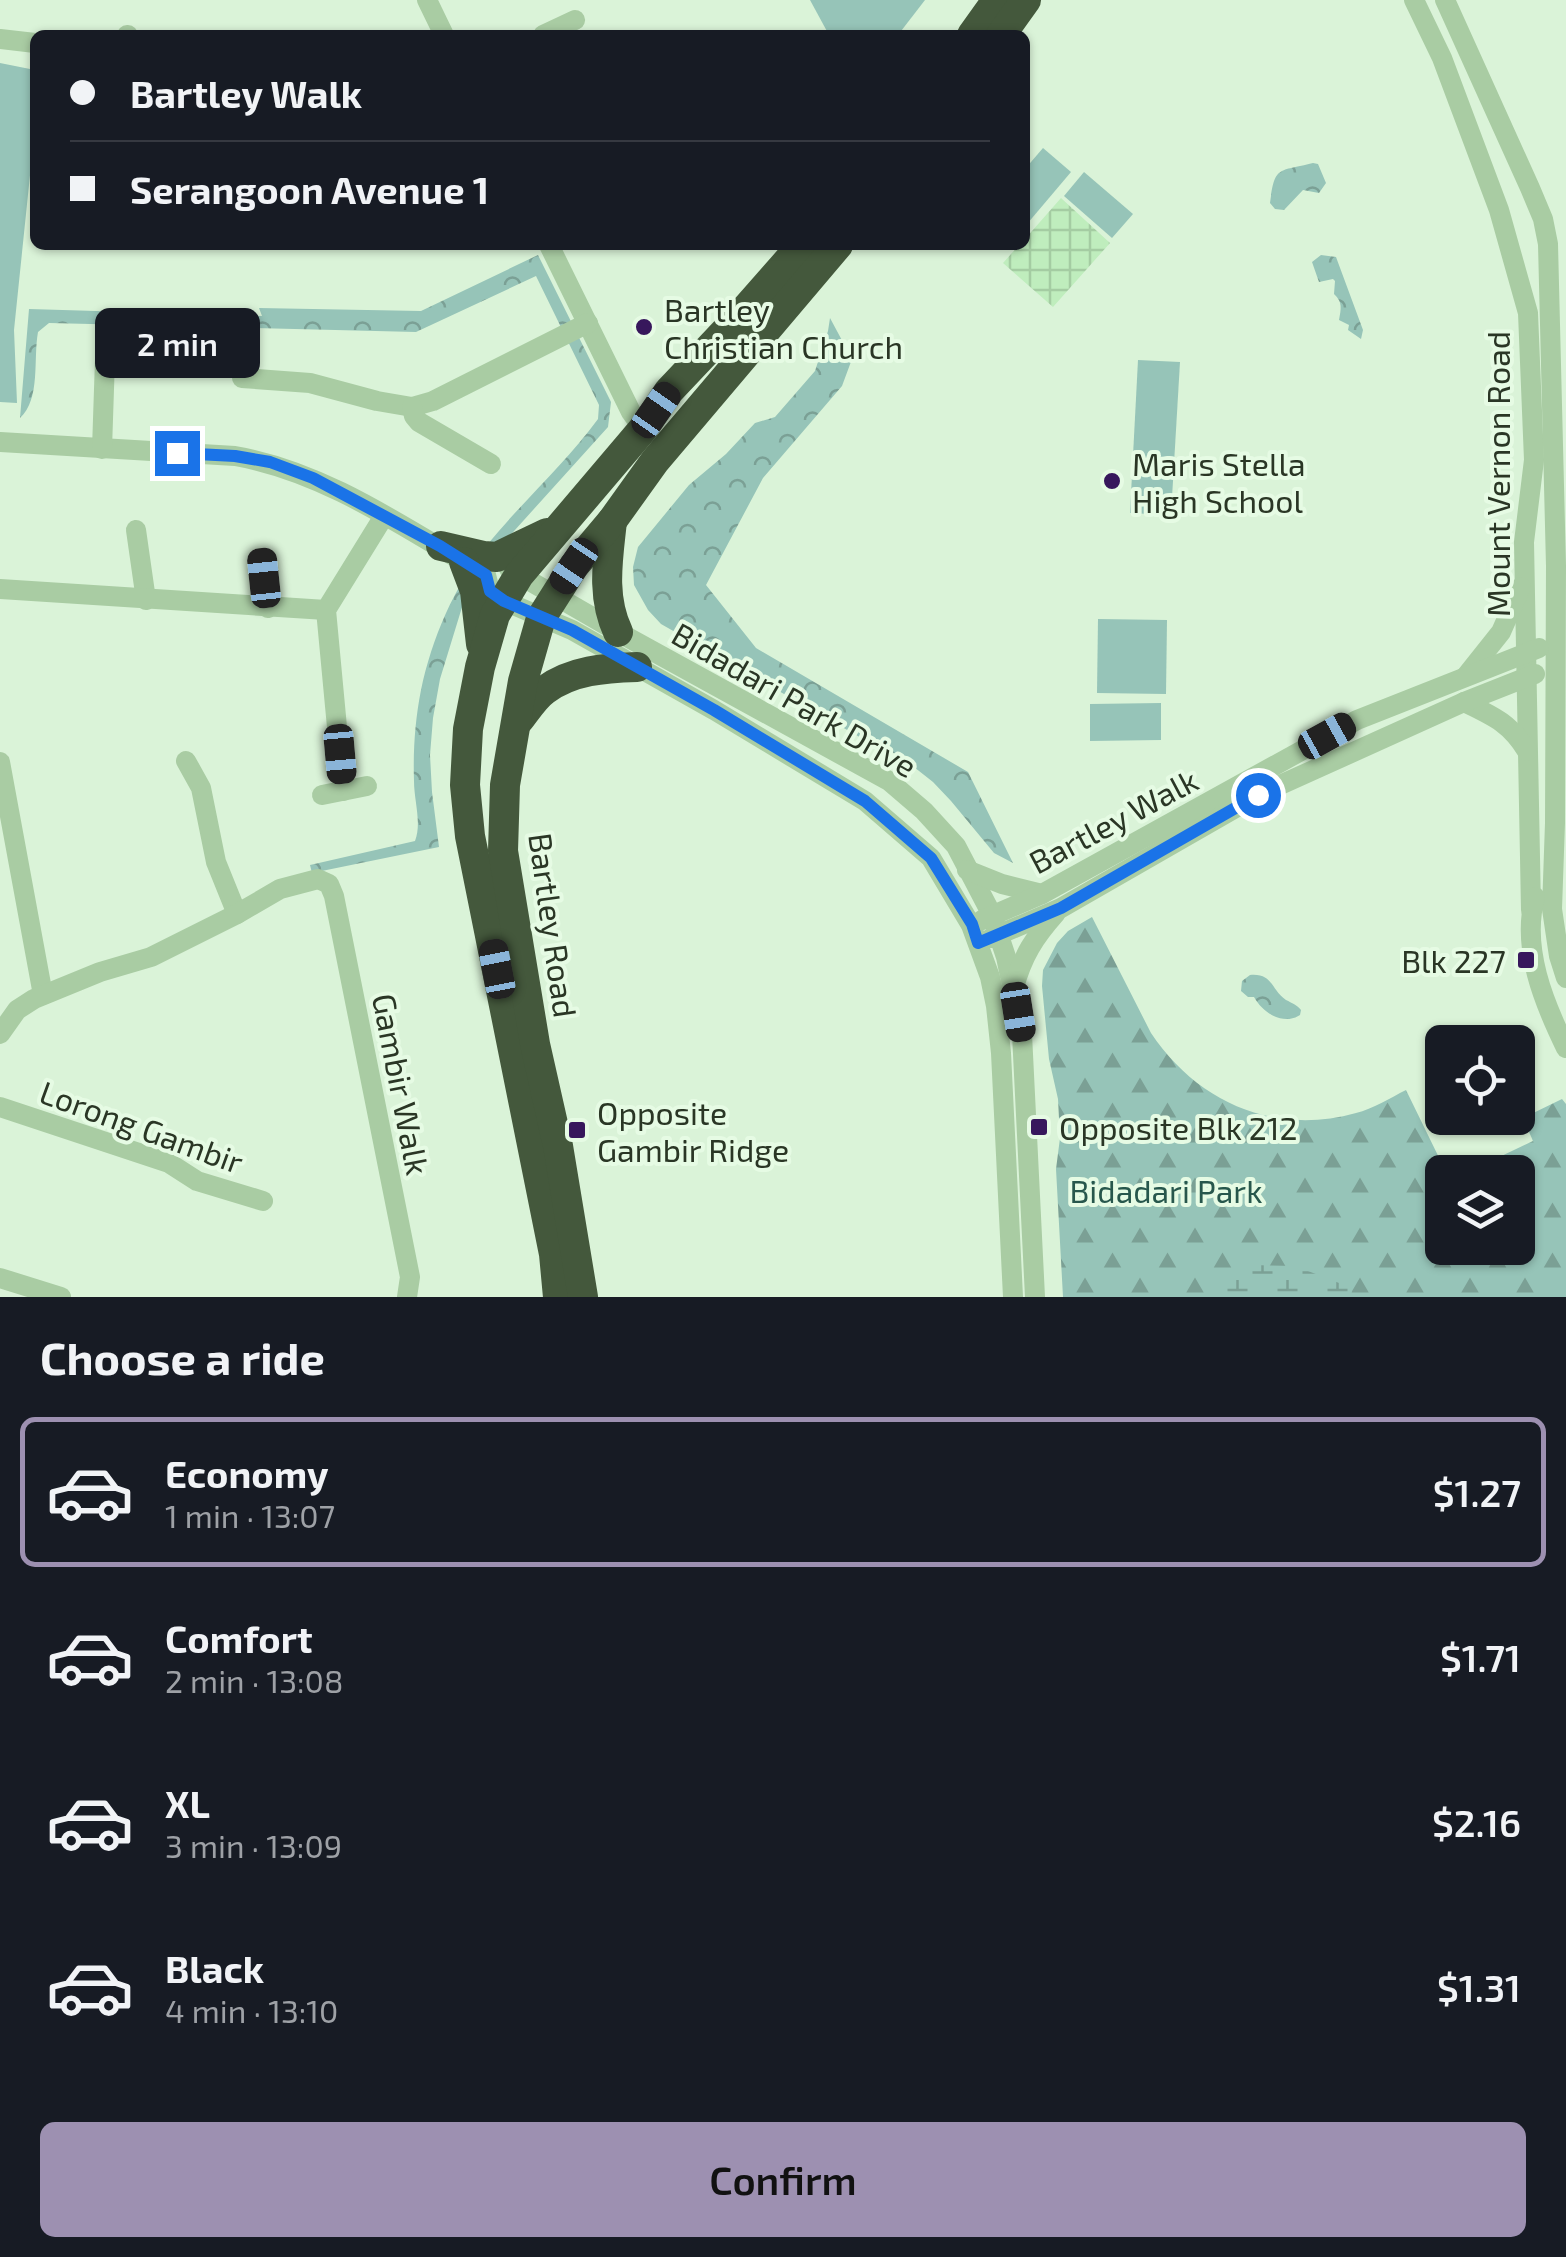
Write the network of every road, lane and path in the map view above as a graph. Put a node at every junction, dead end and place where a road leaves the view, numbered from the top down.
1 (427, 0) edge
2 (998, 0) edge
3 (1026, 0) edge
4 (1414, 0) edge
5 (1445, 0) edge
6 (574, 20) dead end
7 (442, 30) edge
8 (553, 30) edge
9 (976, 30) edge
10 (1005, 30) edge
11 (0, 39) edge
12 (30, 42) edge
13 (552, 250) edge
14 (798, 250) edge
15 (834, 250) edge
16 (1550, 310) junction
17 (1528, 313) junction
18 (588, 323) junction
19 (106, 330) dead end
20 (242, 378) dead end
21 (412, 407) junction
22 (643, 428) junction
23 (0, 442) edge
24 (102, 448) junction
25 (491, 464) dead end
26 (384, 516) junction
27 (612, 521) junction
28 (559, 528) junction
29 (136, 530) dead end
30 (262, 558) dead end
31 (463, 561) junction
32 (1525, 574) junction
33 (512, 588) junction
34 (0, 589) edge
35 (146, 600) junction
36 (548, 607) junction
37 (268, 608) junction
38 (326, 610) junction
39 (618, 632) junction
40 (1555, 642) junction
41 (1527, 652) junction
42 (1555, 664) junction
43 (480, 667) junction
44 (636, 667) junction
45 (1527, 677) junction
46 (1464, 678) junction
47 (1464, 702) junction
48 (514, 726) junction
49 (1528, 753) junction
50 (186, 761) dead end
51 (0, 762) edge
52 (367, 786) dead end
53 (956, 846) junction
54 (931, 858) junction
55 (967, 870) junction
56 (1560, 871) edge
57 (1042, 894) junction
58 (1061, 908) junction
59 (1531, 910) junction
60 (237, 914) junction
61 (996, 924) junction
62 (975, 934) junction
63 (1566, 978) edge
64 (1014, 989) junction
65 (43, 995) junction
66 (0, 1034) edge
67 (1566, 1048) edge
68 (0, 1107) edge
69 (263, 1201) dead end
70 (1031, 1242) junction
71 (0, 1278) edge
72 (1012, 1287) edge
73 (61, 1297) edge
74 (407, 1297) edge
75 (558, 1297) edge
76 (583, 1297) edge
77 (1034, 1297) edge

1 - 7 street
2 - 9 highway
3 - 10 highway
4 - 17 street, Mount Vernon Road
5 - 16 street, Mount Vernon Road
6 - 8 street
11 - 12 street
13 - 18 street
14 - 22 highway, Bartley Road
15 - 27 highway, Bartley Road
16 - 17 street
16 - 40 street, Mount Vernon Road
17 - 32 street, Mount Vernon Road
18 - 21 street
18 - 22 street
19 - 24 street
20 - 21 street
21 - 25 street
22 - 28 highway, Bartley Road
23 - 24 street
24 - 26 street
26 - 31 street
26 - 38 street
27 - 36 highway, Bartley Road
27 - 39 highway
28 - 31 highway
28 - 33 highway, Bartley Road
29 - 35 street
30 - 37 street
31 - 33 street
31 - 33 street
31 - 43 highway
32 - 41 street, Mount Vernon Road
32 - 46 street
33 - 36 street
33 - 36 street
33 - 43 highway, Bartley Road
34 - 35 street
35 - 37 street
36 - 39 street, Bidadari Park Drive
36 - 44 street, Bidadari Park Drive
36 - 48 highway, Bartley Road
37 - 38 street
38 - 52 street
39 - 53 street, Bidadari Park Drive
40 - 41 street, Bartley Walk
40 - 42 street, Mount Vernon Road
41 - 45 street, Mount Vernon Road
41 - 46 street, Bartley Walk
42 - 45 street, Bartley Walk
42 - 56 street, Mount Vernon Road
43 - 75 highway, Bartley Road
44 - 48 highway
44 - 54 street, Bidadari Park Drive
45 - 47 street, Bartley Walk
45 - 49 street, Mount Vernon Road
46 - 57 street, Bartley Walk
47 - 49 street
47 - 58 street, Bartley Walk
48 - 76 highway, Bartley Road
49 - 59 street, Mount Vernon Road
50 - 60 street
51 - 65 street
53 - 54 street
53 - 55 street, Bidadari Park Drive
54 - 62 street, Bidadari Park Drive
55 - 57 street
55 - 61 street, Bidadari Park Drive
56 - 59 street
56 - 63 street, Mount Vernon Road
57 - 61 street, Bartley Walk
58 - 61 street, Bartley Walk
58 - 64 street
59 - 67 street, Mount Vernon Road
60 - 65 street
60 - 74 street, Gambir Walk
61 - 62 street, Bartley Walk
61 - 64 street, Bidadari Park Drive
62 - 72 street, Bidadari Park Drive
64 - 70 street, Bidadari Park Drive
65 - 66 street
68 - 69 street, Lorong Gambir
70 - 72 street
70 - 77 street, Bidadari Park Drive
71 - 73 street

